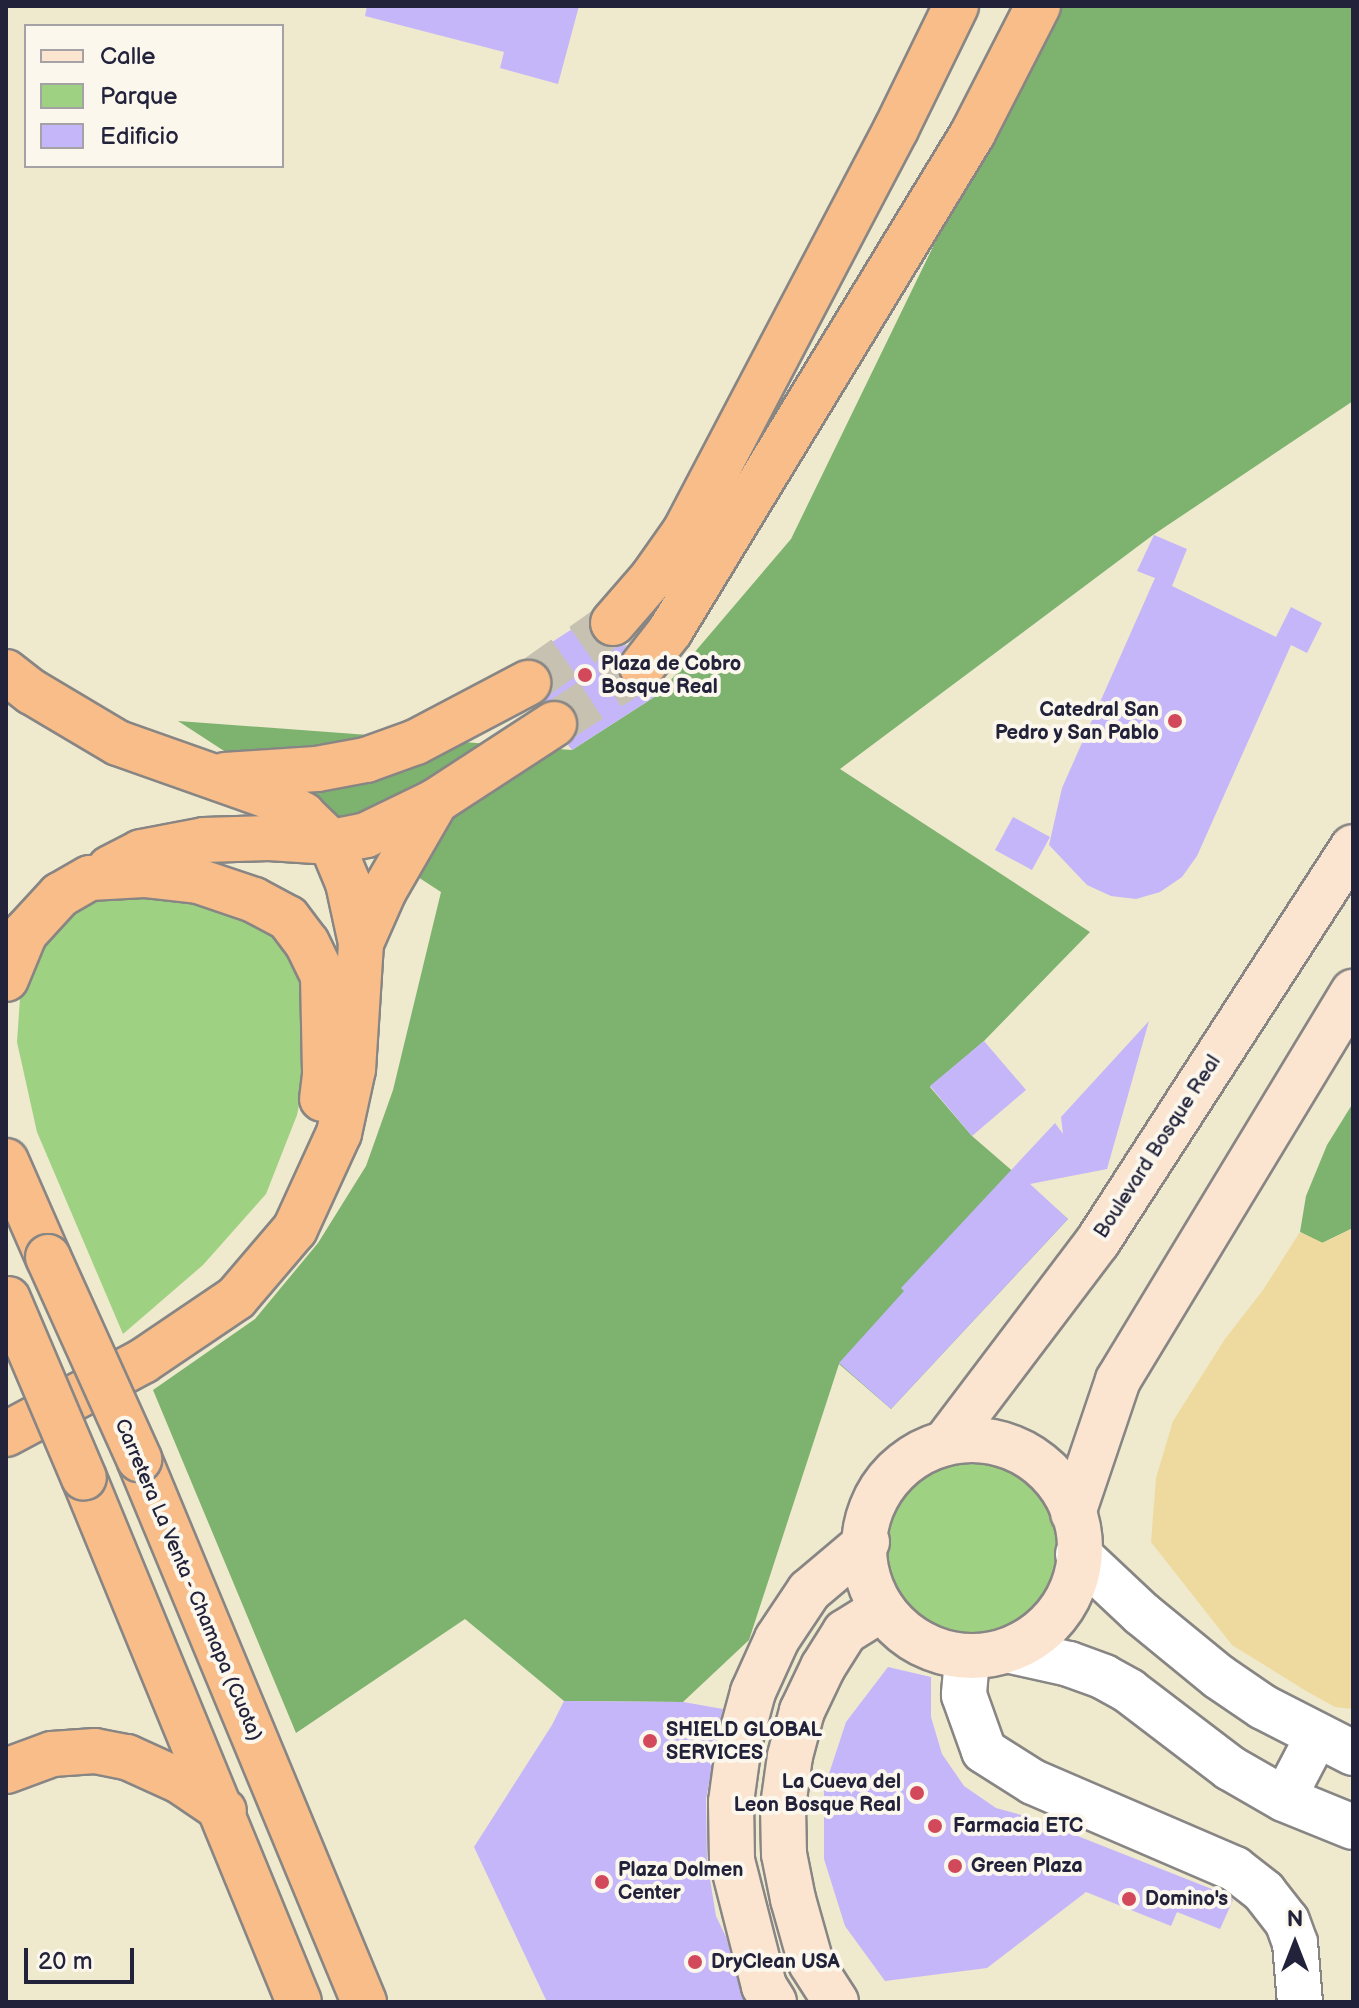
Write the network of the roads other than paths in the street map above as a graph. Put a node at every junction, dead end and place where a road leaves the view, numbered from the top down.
1 (956, 6) edge
2 (1038, 6) edge
3 (703, 539) junction
4 (613, 623) tunnel mouth
5 (642, 667) tunnel mouth
6 (6, 672) edge
7 (528, 683) tunnel mouth
8 (554, 724) tunnel mouth
9 (207, 776) junction
10 (436, 801) junction
11 (331, 842) junction
12 (1353, 847) edge
13 (90, 878) junction
14 (361, 943) junction
15 (6, 979) edge
16 (1353, 992) edge
17 (6, 1130) edge
18 (8, 1167) edge
19 (7, 1297) edge
20 (6, 1409) edge
21 (6, 1434) edge
22 (949, 1438) junction
23 (1075, 1534) junction
24 (867, 1542) junction
25 (882, 1609) junction
26 (1011, 1651) junction
27 (967, 1659) junction
28 (1335, 1744) edge
29 (6, 1771) edge
30 (1284, 1799) junction
31 (224, 1811) junction
32 (1353, 1827) edge
33 (299, 2002) edge
34 (364, 2002) edge
35 (774, 2002) edge
36 (836, 2002) edge
37 (1300, 2002) edge

1 - 3 highway
2 - 3 highway
3 - 4 highway
3 - 5 highway
6 - 9 highway
7 - 9 highway
8 - 10 highway
9 - 11 highway
10 - 11 highway
10 - 14 highway
11 - 13 highway
11 - 14 highway
12 - 22 main road, Boulevard Bosque Real
13 - 15 highway
13 - 20 highway
14 - 21 highway
16 - 23 main road
17 - 18 highway, Carretera La Venta - Chamapa (Cuota)
18 - 34 highway, Carretera La Venta - Chamapa (Cuota), bridge
19 - 31 highway, bridge
22 - 23 main road
22 - 24 main road
23 - 26 main road
23 - 28 street
24 - 25 main road
24 - 35 main road
25 - 27 main road
25 - 36 main road
26 - 27 main road
26 - 30 street
27 - 37 street
28 - 30 street
29 - 31 highway
30 - 32 street
31 - 33 highway

